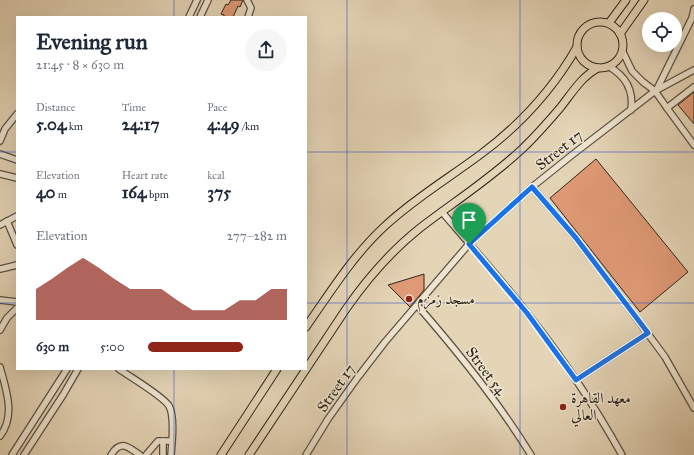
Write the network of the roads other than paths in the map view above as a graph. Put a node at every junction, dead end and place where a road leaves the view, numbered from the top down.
1 (197, 0) edge
2 (208, 0) edge
3 (247, 0) edge
4 (626, 0) edge
5 (644, 0) edge
6 (694, 9) edge
7 (189, 16) edge
8 (200, 16) edge
9 (248, 16) edge
10 (609, 24) junction
11 (620, 34) junction
12 (577, 46) junction
13 (622, 50) junction
14 (608, 66) junction
15 (598, 68) junction
16 (694, 70) edge
17 (694, 87) edge
18 (655, 91) junction
19 (667, 108) junction
20 (631, 110) junction
21 (16, 115) edge
22 (0, 141) edge
23 (694, 145) edge
24 (0, 154) edge
25 (16, 160) edge
26 (0, 174) edge
27 (16, 178) edge
28 (532, 187) junction
29 (442, 212) junction
30 (16, 216) edge
31 (7, 221) junction
32 (0, 225) edge
33 (16, 243) edge
34 (469, 244) junction
35 (16, 265) edge
36 (0, 269) edge
37 (0, 300) edge
38 (16, 302) edge
39 (417, 305) junction
40 (16, 309) edge
41 (307, 326) edge
42 (0, 330) edge
43 (648, 333) junction
44 (0, 366) edge
45 (307, 369) edge
46 (66, 370) edge
47 (77, 370) edge
48 (120, 370) edge
49 (277, 370) edge
50 (306, 370) edge
51 (576, 380) junction
52 (694, 408) edge
53 (0, 436) edge
54 (163, 441) junction
55 (172, 441) junction
56 (621, 453) edge
57 (12, 455) edge
58 (24, 455) edge
59 (111, 455) edge
60 (140, 455) edge
61 (146, 455) edge
62 (163, 455) edge
63 (171, 455) edge
64 (221, 455) edge
65 (249, 455) edge
66 (306, 455) edge
67 (531, 455) edge
68 (614, 455) edge

1 - 7 street
2 - 8 street
3 - 9 street
4 - 10 main road
5 - 11 main road
6 - 18 street
10 - 11 main road
10 - 12 main road
11 - 13 main road
12 - 15 main road
12 - 41 main road
13 - 14 main road
13 - 18 street
14 - 15 main road
14 - 20 street
15 - 29 main road
16 - 18 street, Street 17
17 - 19 street
18 - 19 street
18 - 20 street, Street 17
19 - 23 street
20 - 28 street, Street 17
21 - 22 street
24 - 25 street
26 - 27 street
28 - 34 street, Street 17
28 - 43 street
29 - 34 street
29 - 45 main road
30 - 31 street
31 - 32 street
31 - 33 street
34 - 39 street, Street 17
34 - 51 street
35 - 36 street
37 - 38 street
39 - 66 street, Street 17
39 - 67 street, Street 54
40 - 42 street
43 - 51 street
43 - 52 street
44 - 53 street
46 - 57 street
47 - 58 street
48 - 55 street
49 - 64 main road
50 - 65 main road
51 - 56 street
54 - 55 street
54 - 61 street
54 - 62 street
55 - 63 street
56 - 68 street
59 - 60 street

